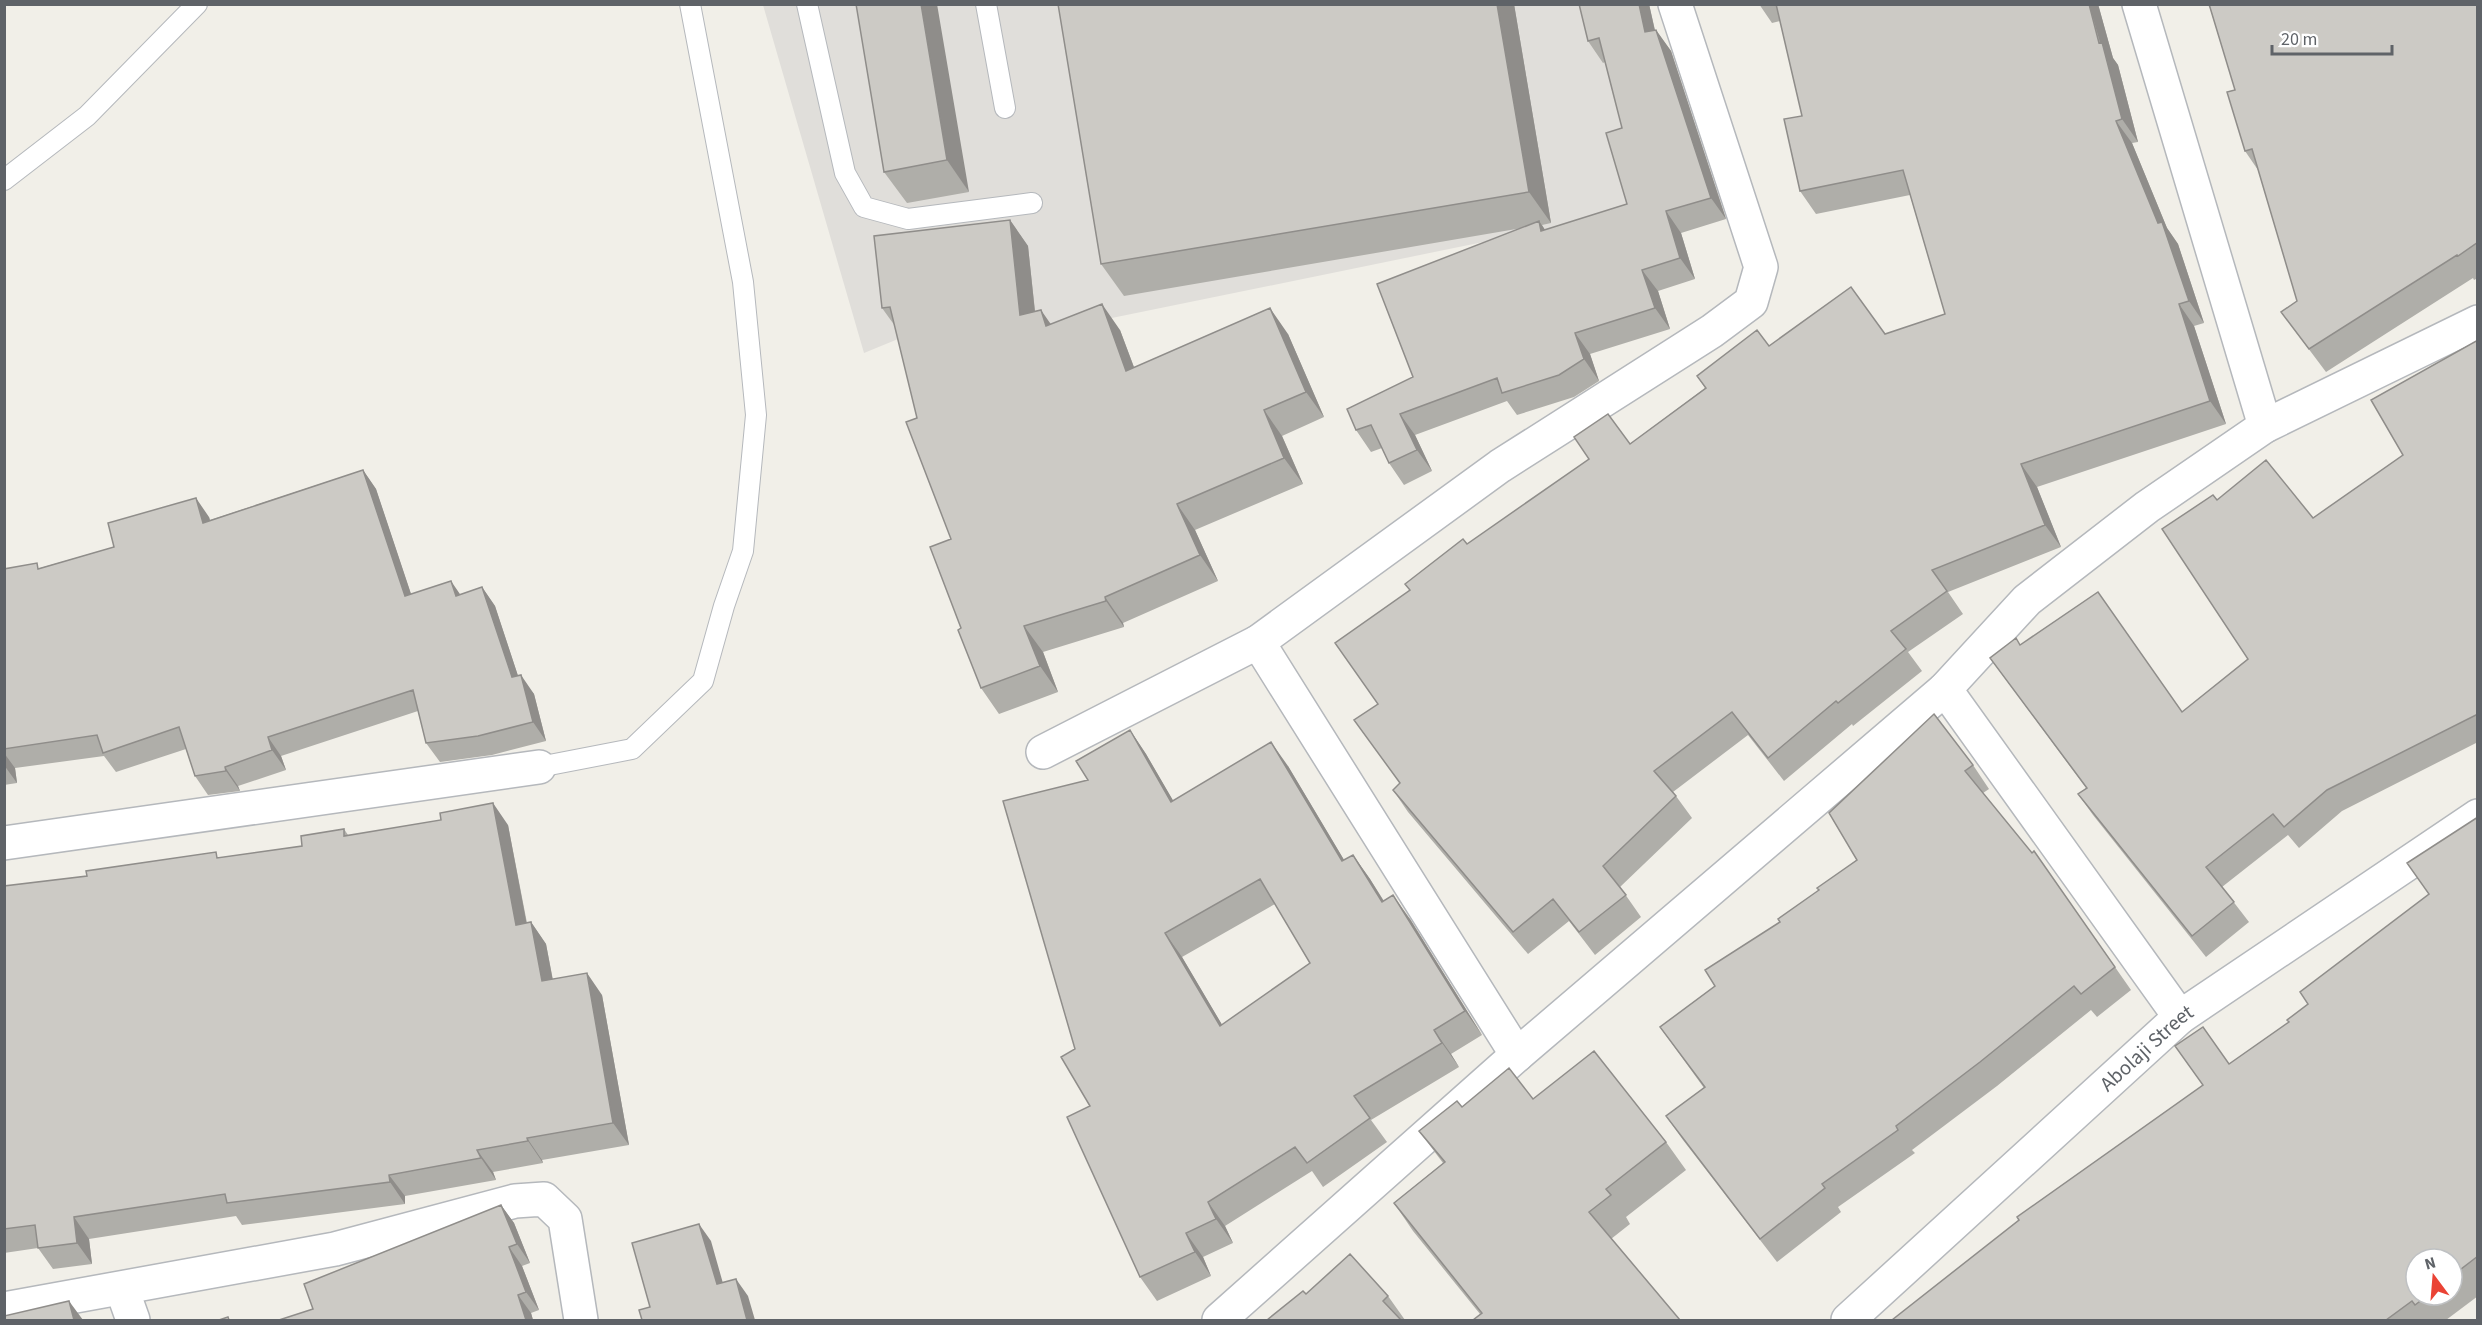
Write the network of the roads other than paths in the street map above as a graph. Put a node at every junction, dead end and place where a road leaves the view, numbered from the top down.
1 (197, 4) edge
2 (690, 4) edge
3 (807, 4) edge
4 (986, 4) edge
5 (1675, 4) edge
6 (2139, 4) edge
7 (1005, 108) dead end
8 (4, 180) edge
9 (1032, 203) dead end
10 (2478, 322) edge
11 (2265, 426) junction
12 (1258, 642) junction
13 (1945, 689) junction
14 (1043, 752) dead end
15 (539, 767) joint
16 (2478, 816) edge
17 (4, 843) edge
18 (2180, 1017) junction
19 (1517, 1055) junction
20 (123, 1289) junction
21 (4, 1309) edge
22 (133, 1320) edge
23 (581, 1320) edge
24 (1219, 1320) edge
25 (1848, 1320) edge

1 - 8 lane
2 - 15 lane
3 - 9 lane
4 - 7 lane
5 - 12 street
6 - 11 street
10 - 11 street
11 - 13 street
12 - 14 street
12 - 19 street
13 - 18 street
13 - 19 street
15 - 17 street
16 - 18 street, Abolaji Street
18 - 25 street, Abolaji Street
19 - 24 street
20 - 21 street
20 - 22 street
20 - 23 street

